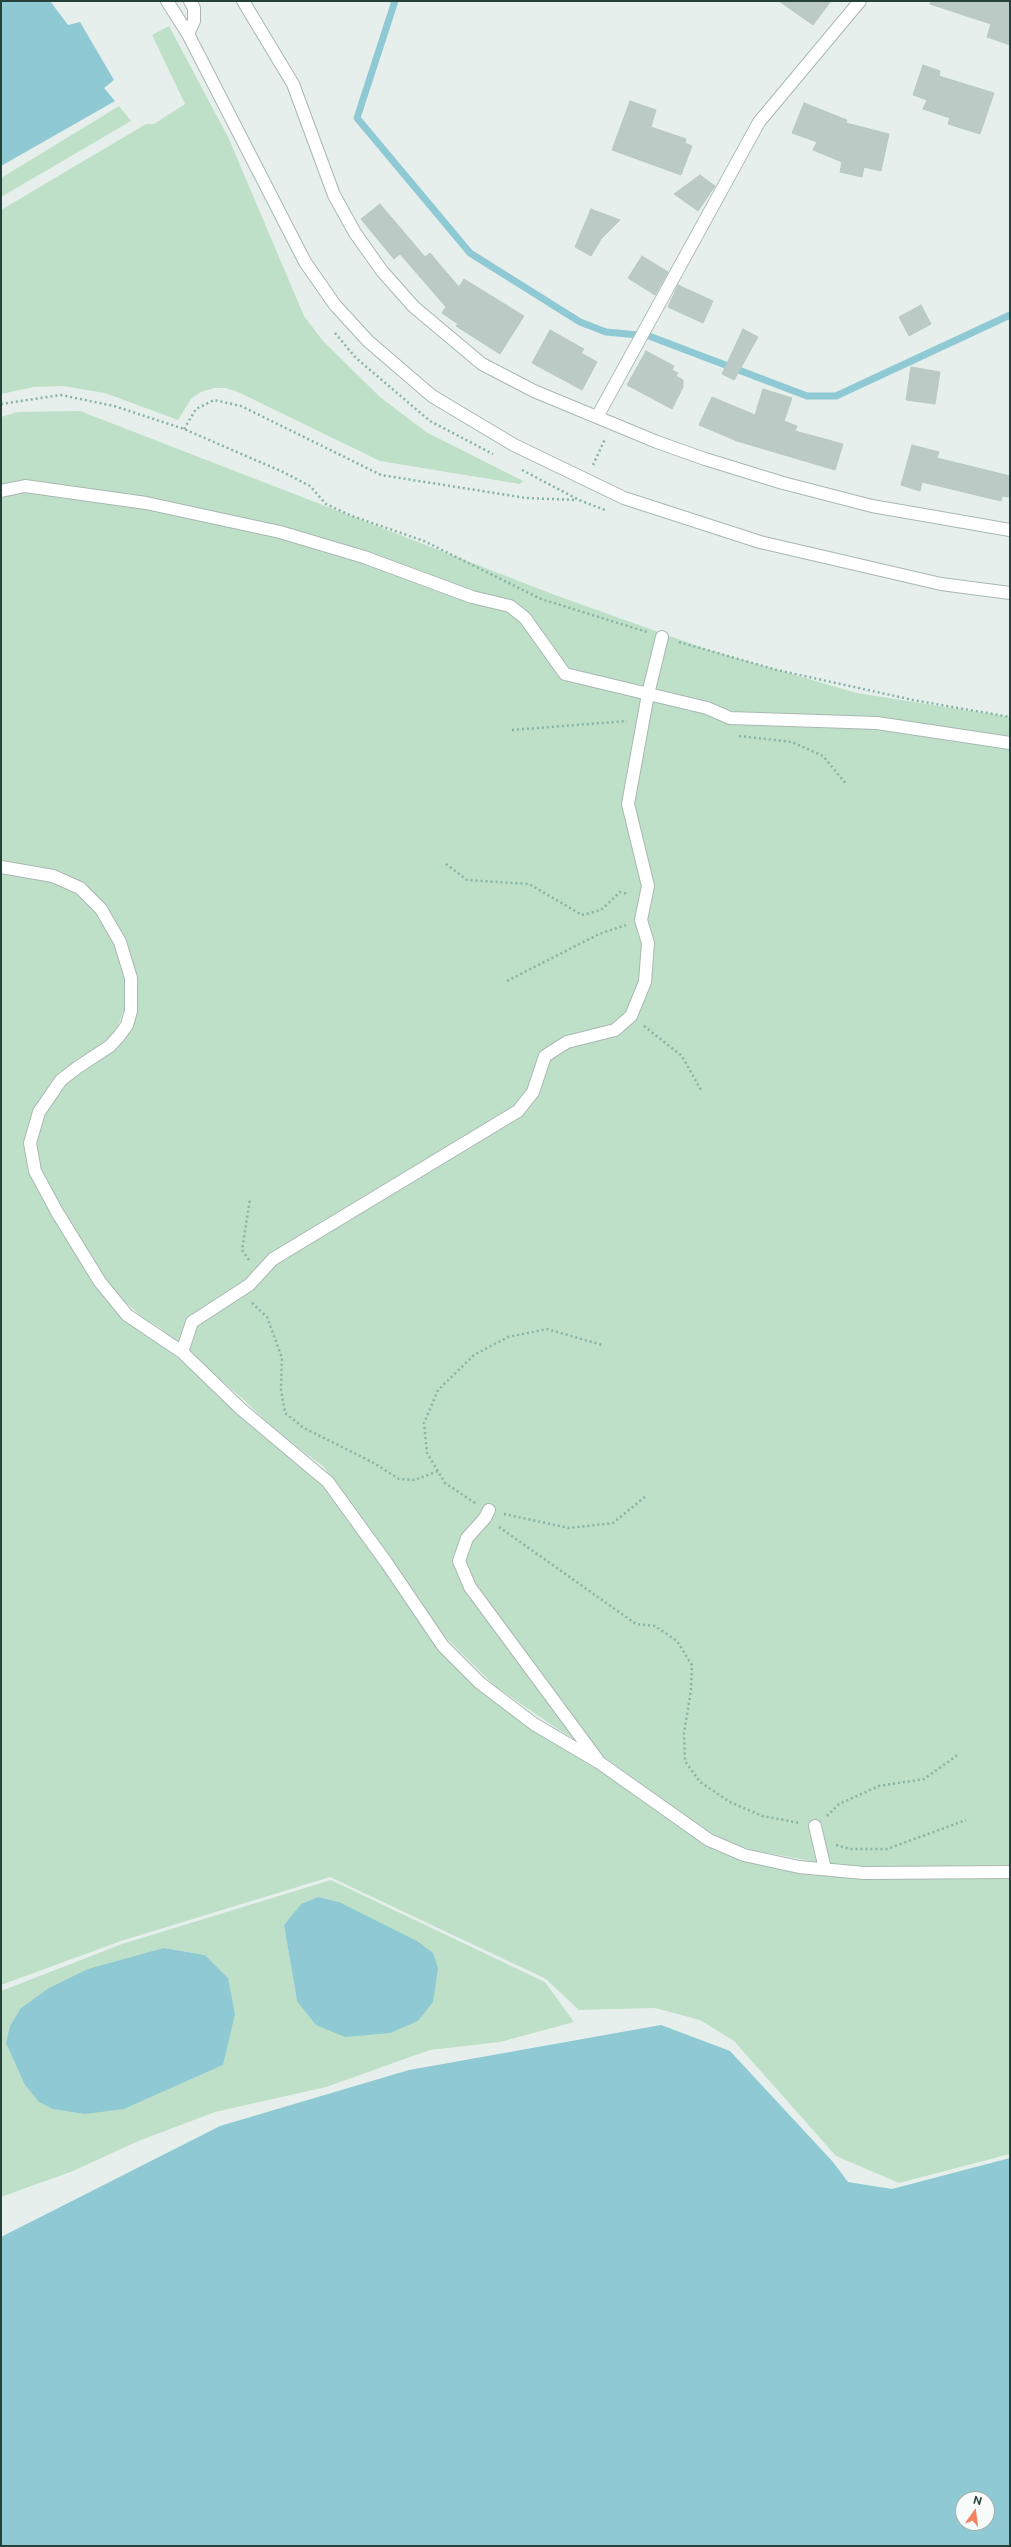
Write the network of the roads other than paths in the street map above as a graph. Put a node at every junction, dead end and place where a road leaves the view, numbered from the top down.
1 (167, 1) edge
2 (190, 1) edge
3 (243, 1) edge
4 (860, 1) edge
5 (188, 34) junction
6 (597, 417) junction
7 (1, 491) edge
8 (1010, 530) edge
9 (1010, 593) edge
10 (662, 637) road end
11 (648, 694) junction
12 (1010, 743) edge
13 (1, 867) edge
14 (182, 1352) junction
15 (487, 1514) road end
16 (600, 1763) junction
17 (816, 1826) road end
18 (825, 1869) junction
19 (1010, 1872) edge

1 - 5 street
2 - 5 street
3 - 6 street
4 - 6 street
5 - 9 street
6 - 8 street
7 - 11 street
10 - 11 street
11 - 12 street
11 - 14 street
13 - 14 street
14 - 16 street
15 - 16 street
16 - 18 street
17 - 18 street
18 - 19 street

